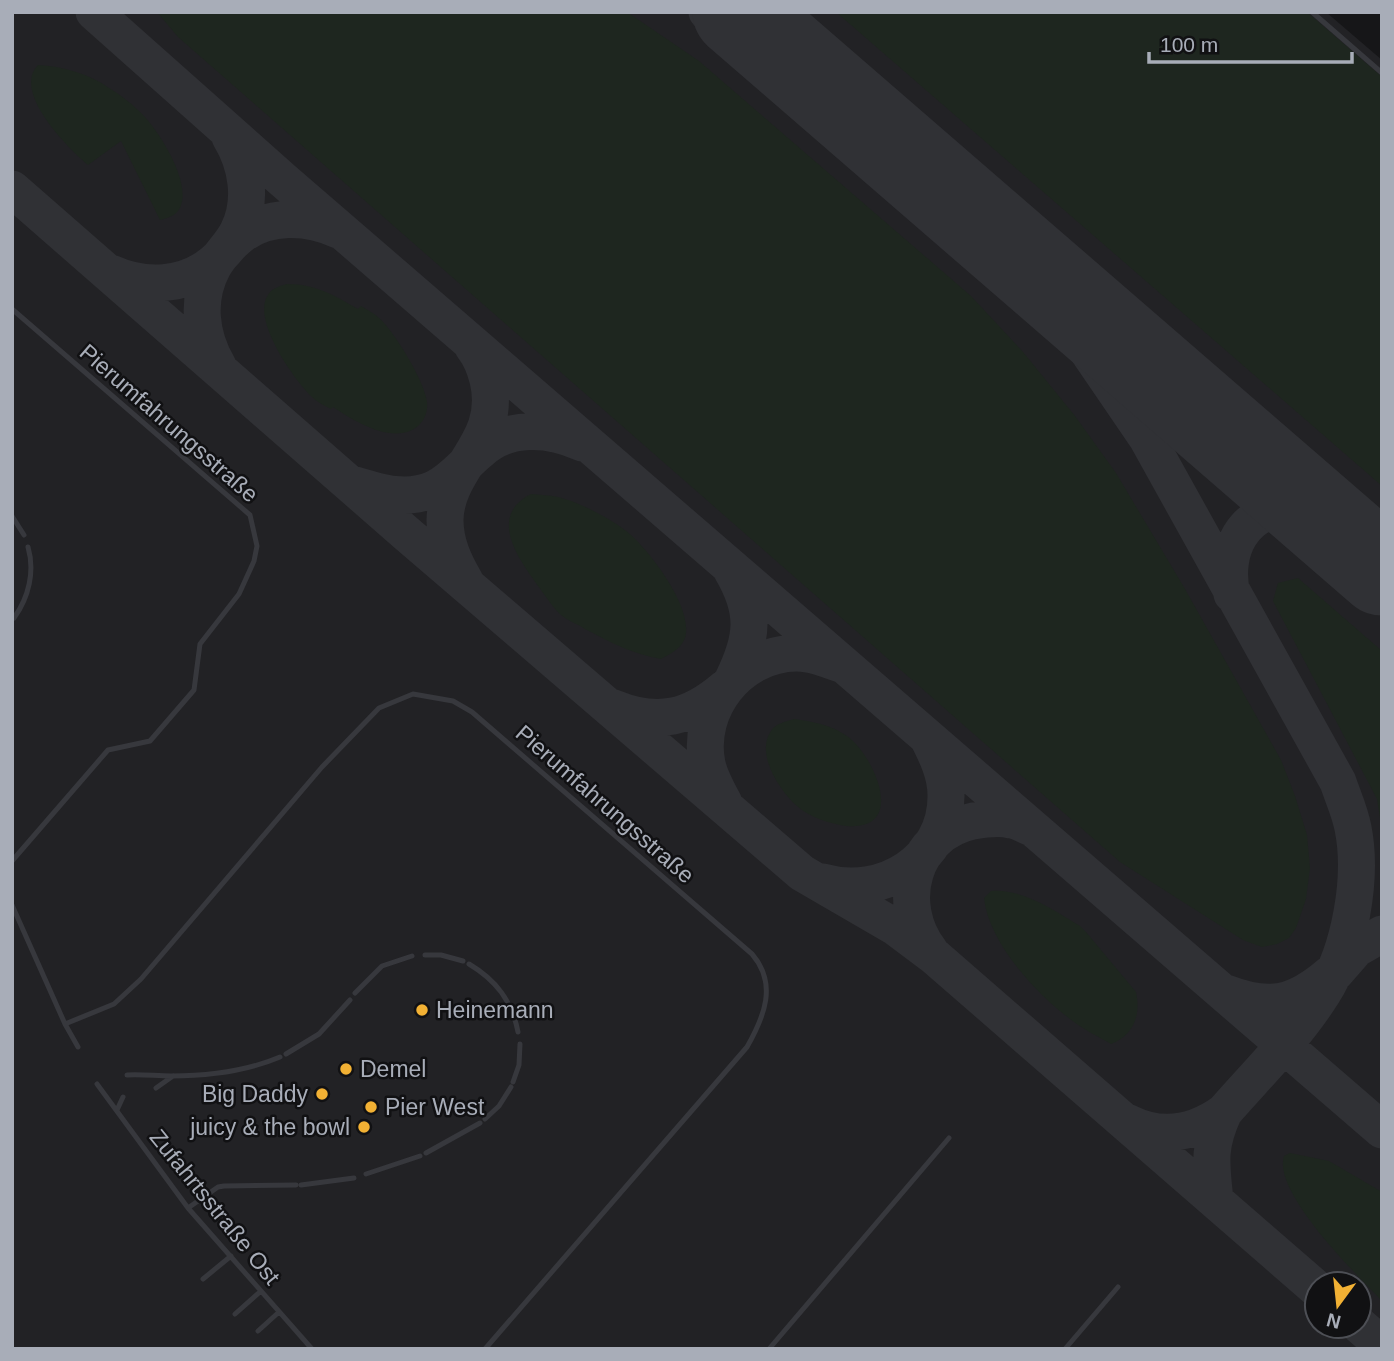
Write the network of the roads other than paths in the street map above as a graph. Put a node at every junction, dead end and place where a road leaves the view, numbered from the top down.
1 (1312, 12) edge
2 (1382, 73) edge
3 (12, 309) edge
4 (12, 516) edge
5 (24, 535) dead end
6 (28, 547) dead end
7 (14, 618) dead end
8 (12, 862) edge
9 (12, 905) edge
10 (425, 955) dead end
11 (412, 956) dead end
12 (355, 993) dead end
13 (350, 1000) dead end
14 (65, 1024) junction
15 (518, 1032) dead end
16 (520, 1044) dead end
17 (78, 1047) dead end
18 (127, 1075) dead end
19 (173, 1076) junction
20 (97, 1084) dead end
21 (156, 1088) dead end
22 (123, 1097) dead end
23 (117, 1110) junction
24 (949, 1138) dead end
25 (366, 1174) dead end
26 (354, 1178) dead end
27 (188, 1208) junction
28 (231, 1256) junction
29 (203, 1279) dead end
30 (1118, 1287) dead end
31 (261, 1292) junction
32 (279, 1312) junction
33 (235, 1314) dead end
34 (258, 1331) dead end
35 (312, 1349) edge
36 (485, 1349) edge
37 (769, 1349) edge
38 (1065, 1349) edge

1 - 2 lane
3 - 8 lane, Pierumfahrungsstraße
4 - 5 lane
6 - 7 lane
9 - 14 lane
10 - 15 lane
11 - 12 lane
13 - 19 lane
14 - 17 lane
14 - 36 lane, Pierumfahrungsstraße
16 - 25 lane
18 - 19 lane
19 - 21 lane
20 - 23 lane, Zufahrtsstraße Ost
22 - 23 lane
23 - 27 lane, Zufahrtsstraße Ost
24 - 37 lane
26 - 27 lane
27 - 28 lane, Zufahrtsstraße Ost
28 - 29 lane
28 - 31 lane, Zufahrtsstraße Ost
30 - 38 lane
31 - 32 lane, Zufahrtsstraße Ost
31 - 33 lane
32 - 34 lane
32 - 35 lane, Zufahrtsstraße Ost

